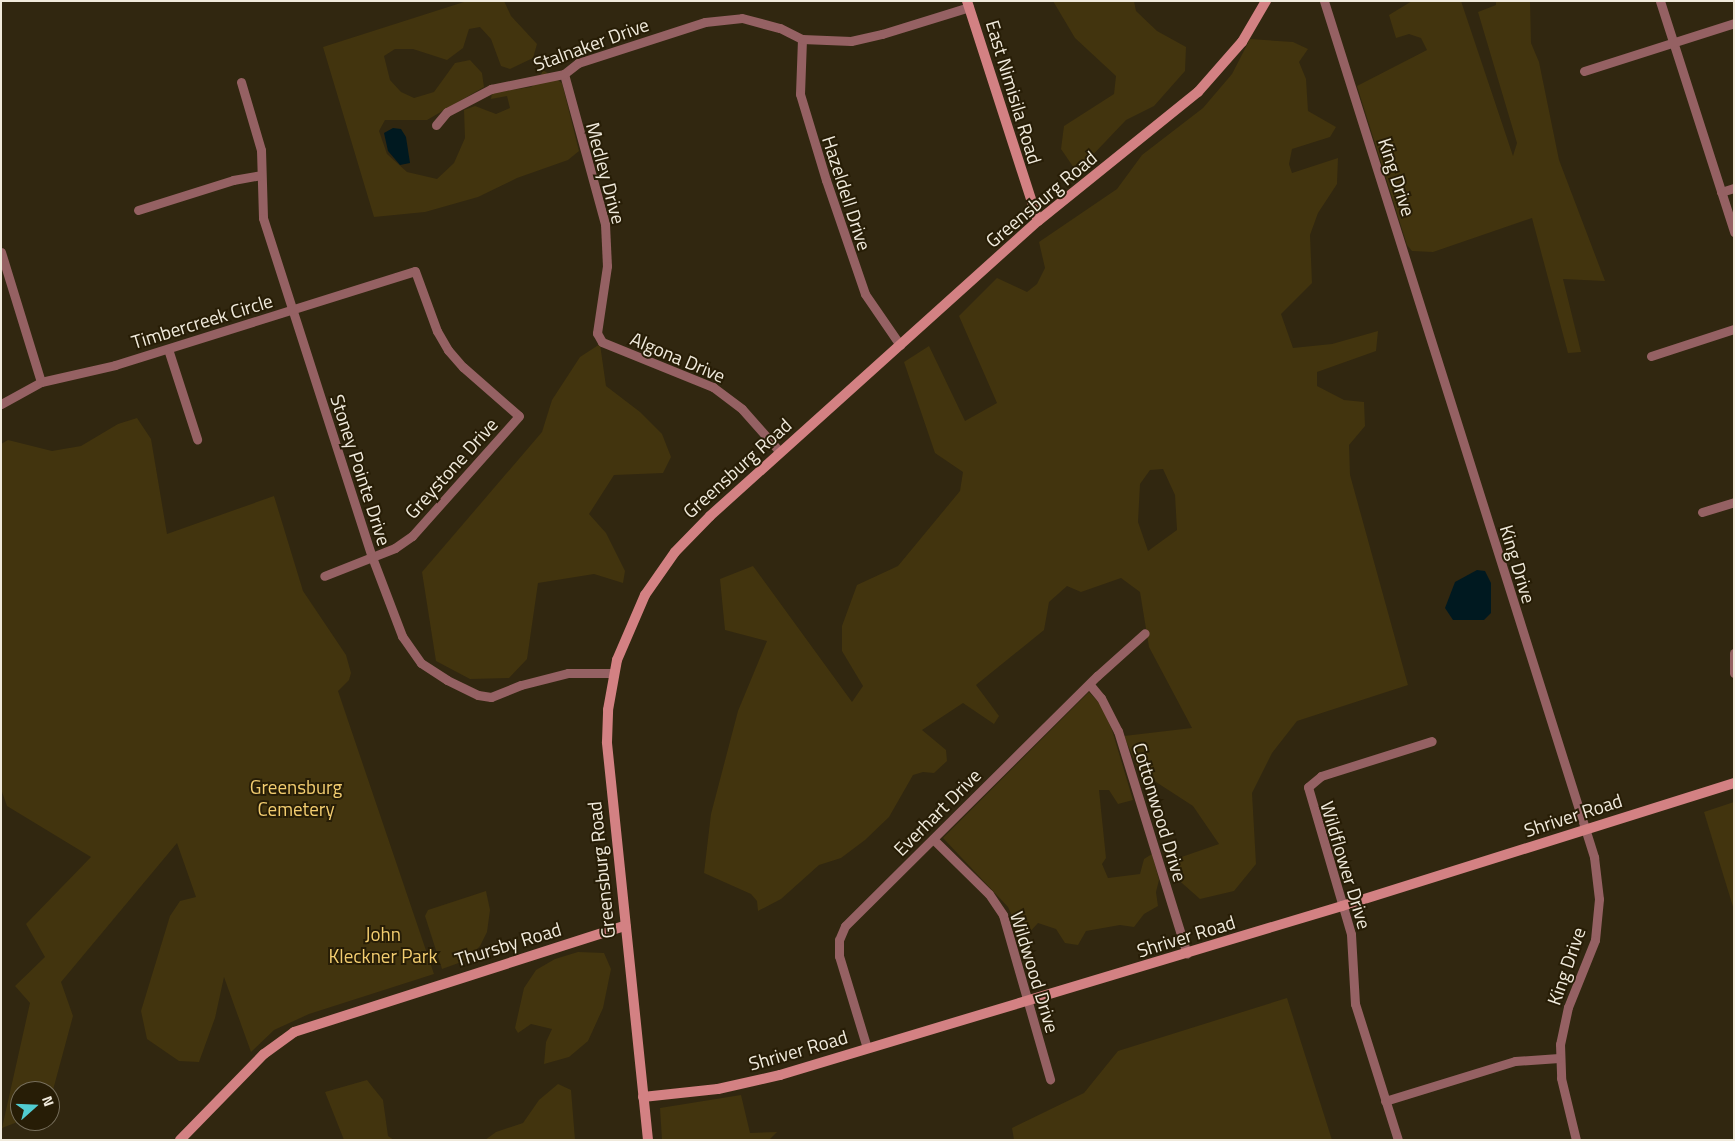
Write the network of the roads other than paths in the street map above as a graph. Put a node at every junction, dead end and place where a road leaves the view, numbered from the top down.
1 (1266, 1) edge
2 (1324, 1) edge
3 (1660, 1) edge
4 (968, 4) edge
5 (1734, 23) edge
6 (802, 39) junction
7 (1673, 43) junction
8 (1584, 70) dead end
9 (564, 74) junction
10 (241, 82) dead end
11 (436, 125) dead end
12 (260, 175) junction
13 (1734, 188) edge
14 (1721, 192) junction
15 (138, 210) dead end
16 (1038, 221) junction
17 (1734, 232) edge
18 (1, 252) edge
19 (291, 310) junction
20 (1734, 329) edge
21 (600, 340) joint
22 (900, 345) junction
23 (168, 349) junction
24 (1652, 356) dead end
25 (42, 382) junction
26 (1, 404) edge
27 (519, 416) joint
28 (197, 439) dead end
29 (780, 452) junction
30 (1734, 502) edge
31 (1702, 512) dead end
32 (372, 557) junction
33 (324, 576) dead end
34 (1145, 633) dead end
35 (1734, 653) edge
36 (614, 673) junction
37 (1734, 673) edge
38 (1090, 685) junction
39 (1432, 741) dead end
40 (1734, 783) edge
41 (1586, 830) junction
42 (933, 839) junction
43 (1342, 906) junction
44 (625, 926) junction
45 (1187, 954) junction
46 (1028, 1001) junction
47 (867, 1048) junction
48 (1559, 1058) junction
49 (1050, 1080) dead end
50 (644, 1097) junction
51 (1386, 1101) junction
52 (180, 1140) edge
53 (648, 1140) edge
54 (1398, 1140) edge
55 (1576, 1140) edge

1 - 16 street, Greensburg Road
2 - 41 street, King Drive
3 - 7 street
4 - 6 street, Stalnaker Drive
4 - 16 street, East Nimisila Road
5 - 7 street
6 - 9 street, Stalnaker Drive
6 - 22 street, Hazeldell Drive
7 - 8 street
7 - 14 street
9 - 11 street, Stalnaker Drive
9 - 21 street, Medley Drive
10 - 12 street, Stoney Pointe Drive
12 - 15 street
12 - 19 street, Stoney Pointe Drive
13 - 14 street
14 - 17 street
16 - 22 street, Greensburg Road
18 - 25 street
19 - 23 street, Timbercreek Circle
19 - 27 street, Timbercreek Circle
19 - 32 street, Stoney Pointe Drive
20 - 24 street
21 - 29 street, Algona Drive
22 - 29 street, Greensburg Road
23 - 25 street, Timbercreek Circle
23 - 28 street
25 - 26 street, Timbercreek Circle
27 - 32 street, Greystone Drive
29 - 36 street, Greensburg Road
30 - 31 street
32 - 33 street, Greystone Drive
32 - 36 street, Stoney Pointe Drive
34 - 38 street, Everhart Drive
35 - 37 street
36 - 44 street, Greensburg Road
38 - 42 street, Everhart Drive
38 - 45 street, Cottonwood Drive
39 - 43 street, Wildflower Drive
40 - 41 street, Shriver Road
41 - 43 street, Shriver Road
41 - 48 street, King Drive
42 - 46 street, Wildwood Drive
42 - 47 street, Everhart Drive
43 - 45 street, Shriver Road
43 - 51 street, Wildflower Drive
44 - 50 street, Greensburg Road
44 - 52 street, Thursby Road
45 - 46 street, Shriver Road
46 - 47 street, Shriver Road
46 - 49 street, Wildwood Drive
47 - 50 street, Shriver Road
48 - 51 street
48 - 55 street, King Drive
50 - 53 street, Greensburg Road
51 - 54 street, Wildflower Drive

